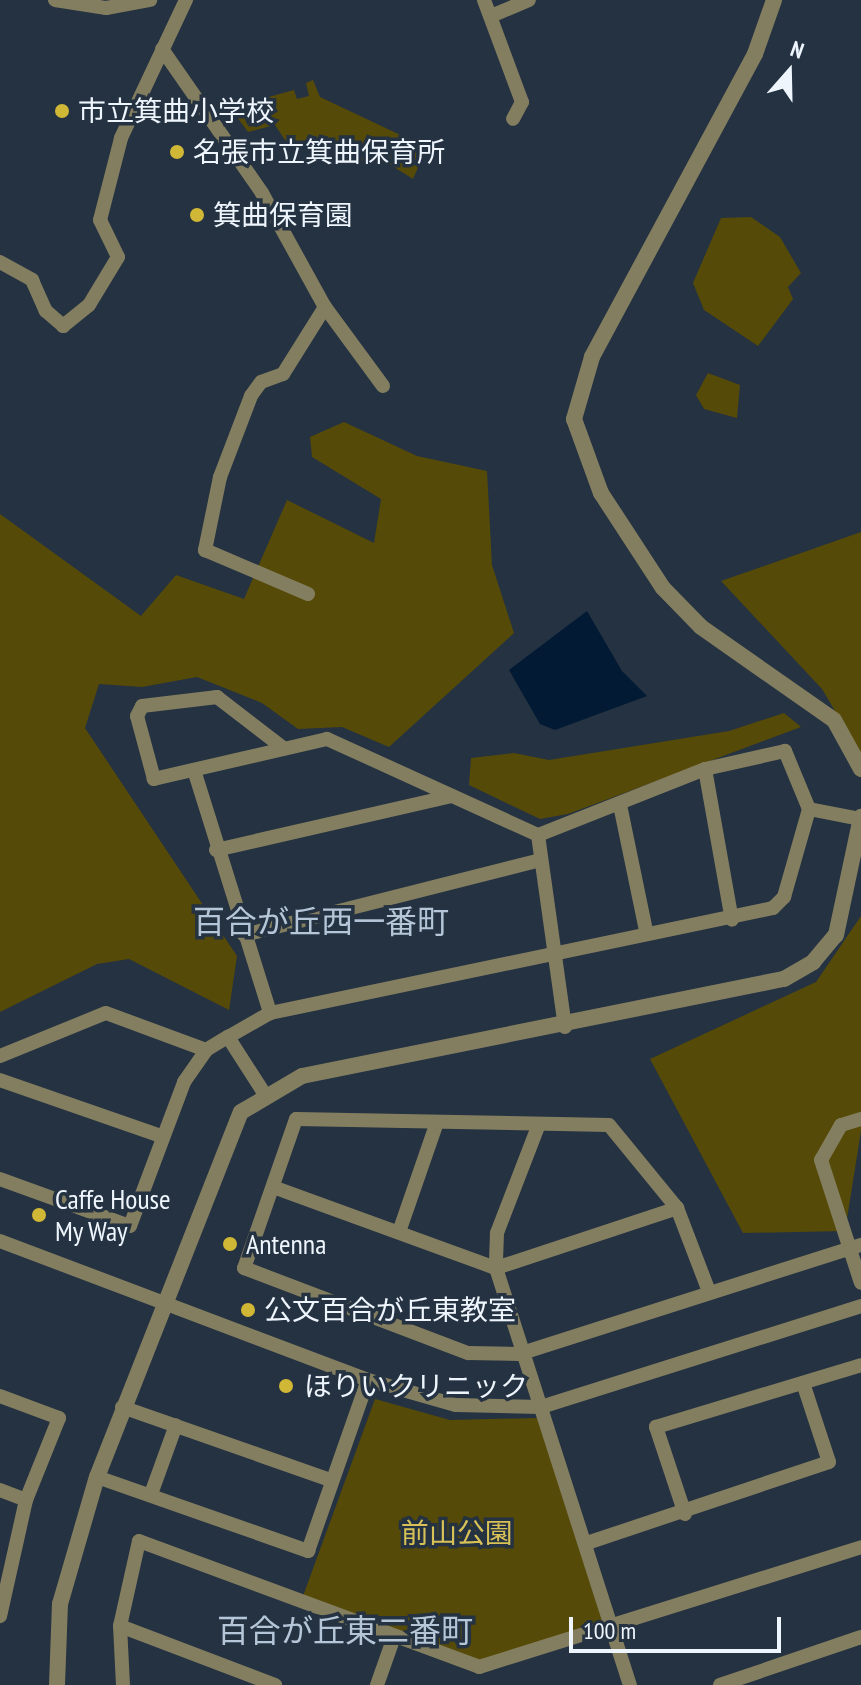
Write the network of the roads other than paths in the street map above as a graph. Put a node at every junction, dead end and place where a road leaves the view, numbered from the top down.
1 (55, 0) edge
2 (150, 0) edge
3 (186, 0) edge
4 (484, 0) edge
5 (529, 0) edge
6 (774, 0) edge
7 (491, 16) junction
8 (162, 49) junction
9 (513, 119) dead end
10 (0, 262) edge
11 (325, 307) junction
12 (383, 386) dead end
13 (308, 594) dead end
14 (282, 747) junction
15 (705, 769) junction
16 (861, 769) edge
17 (194, 770) junction
18 (452, 796) junction
19 (620, 805) junction
20 (809, 809) junction
21 (861, 818) edge
22 (538, 835) junction
23 (216, 850) junction
24 (541, 860) junction
25 (732, 920) junction
26 (646, 931) junction
27 (244, 935) junction
28 (558, 949) junction
29 (270, 1013) junction
30 (565, 1027) junction
31 (228, 1037) junction
32 (206, 1050) junction
33 (0, 1056) edge
34 (0, 1080) edge
35 (264, 1093) junction
36 (861, 1119) edge
37 (437, 1122) junction
38 (539, 1124) junction
39 (161, 1136) junction
40 (0, 1179) edge
41 (273, 1187) junction
42 (677, 1208) junction
43 (399, 1232) junction
44 (0, 1241) edge
45 (856, 1246) edge
46 (496, 1268) junction
47 (861, 1283) edge
48 (708, 1289) junction
49 (164, 1303) junction
50 (861, 1306) edge
51 (519, 1354) junction
52 (861, 1365) edge
53 (368, 1380) junction
54 (803, 1383) junction
55 (0, 1396) edge
56 (122, 1407) junction
57 (541, 1407) junction
58 (176, 1425) junction
59 (97, 1477) junction
60 (331, 1480) junction
61 (0, 1490) edge
62 (151, 1494) junction
63 (26, 1500) junction
64 (685, 1514) junction
65 (587, 1543) junction
66 (861, 1547) edge
67 (2, 1579) edge
68 (0, 1616) edge
69 (120, 1626) junction
70 (611, 1629) junction
71 (394, 1637) junction
72 (861, 1637) edge
73 (57, 1685) edge
74 (123, 1685) edge
75 (275, 1685) edge
76 (377, 1685) edge
77 (630, 1685) edge
78 (720, 1685) edge

1 - 2 street
3 - 8 street
4 - 7 street
5 - 7 street
6 - 16 street
7 - 9 street
8 - 10 street
8 - 11 street
11 - 12 street
11 - 13 street
14 - 17 street
14 - 17 street
14 - 18 street
15 - 19 street
15 - 20 street
15 - 25 street
17 - 23 street
18 - 22 street
18 - 23 street
19 - 22 street
19 - 26 street
20 - 21 street
20 - 25 street
21 - 30 street
22 - 24 street
23 - 27 street
24 - 27 street
24 - 28 street
25 - 26 street
26 - 28 street
27 - 29 street
28 - 29 street
28 - 30 street
29 - 31 street
30 - 35 street
31 - 32 street
31 - 35 street
32 - 33 street
32 - 39 street
34 - 39 street
35 - 49 street
36 - 45 street
37 - 38 street
37 - 41 street
37 - 43 street
38 - 42 street
38 - 46 street
39 - 40 street
41 - 43 street
41 - 51 street
42 - 46 street
42 - 48 street
43 - 46 street
44 - 49 street
45 - 47 street
45 - 48 street
46 - 51 street
48 - 51 street
49 - 53 street
49 - 56 street
50 - 57 street
51 - 57 street
52 - 54 street
53 - 57 street
53 - 60 street
54 - 64 street
54 - 64 street
55 - 63 street
56 - 58 street
56 - 59 street
57 - 65 street
58 - 60 street
58 - 62 street
59 - 62 street
59 - 73 street
60 - 62 street
61 - 63 street
63 - 67 street
64 - 65 street
65 - 70 street
66 - 70 street
67 - 68 street
69 - 71 street
69 - 74 street
69 - 75 street
70 - 71 street
70 - 77 street
71 - 76 street
72 - 78 street

